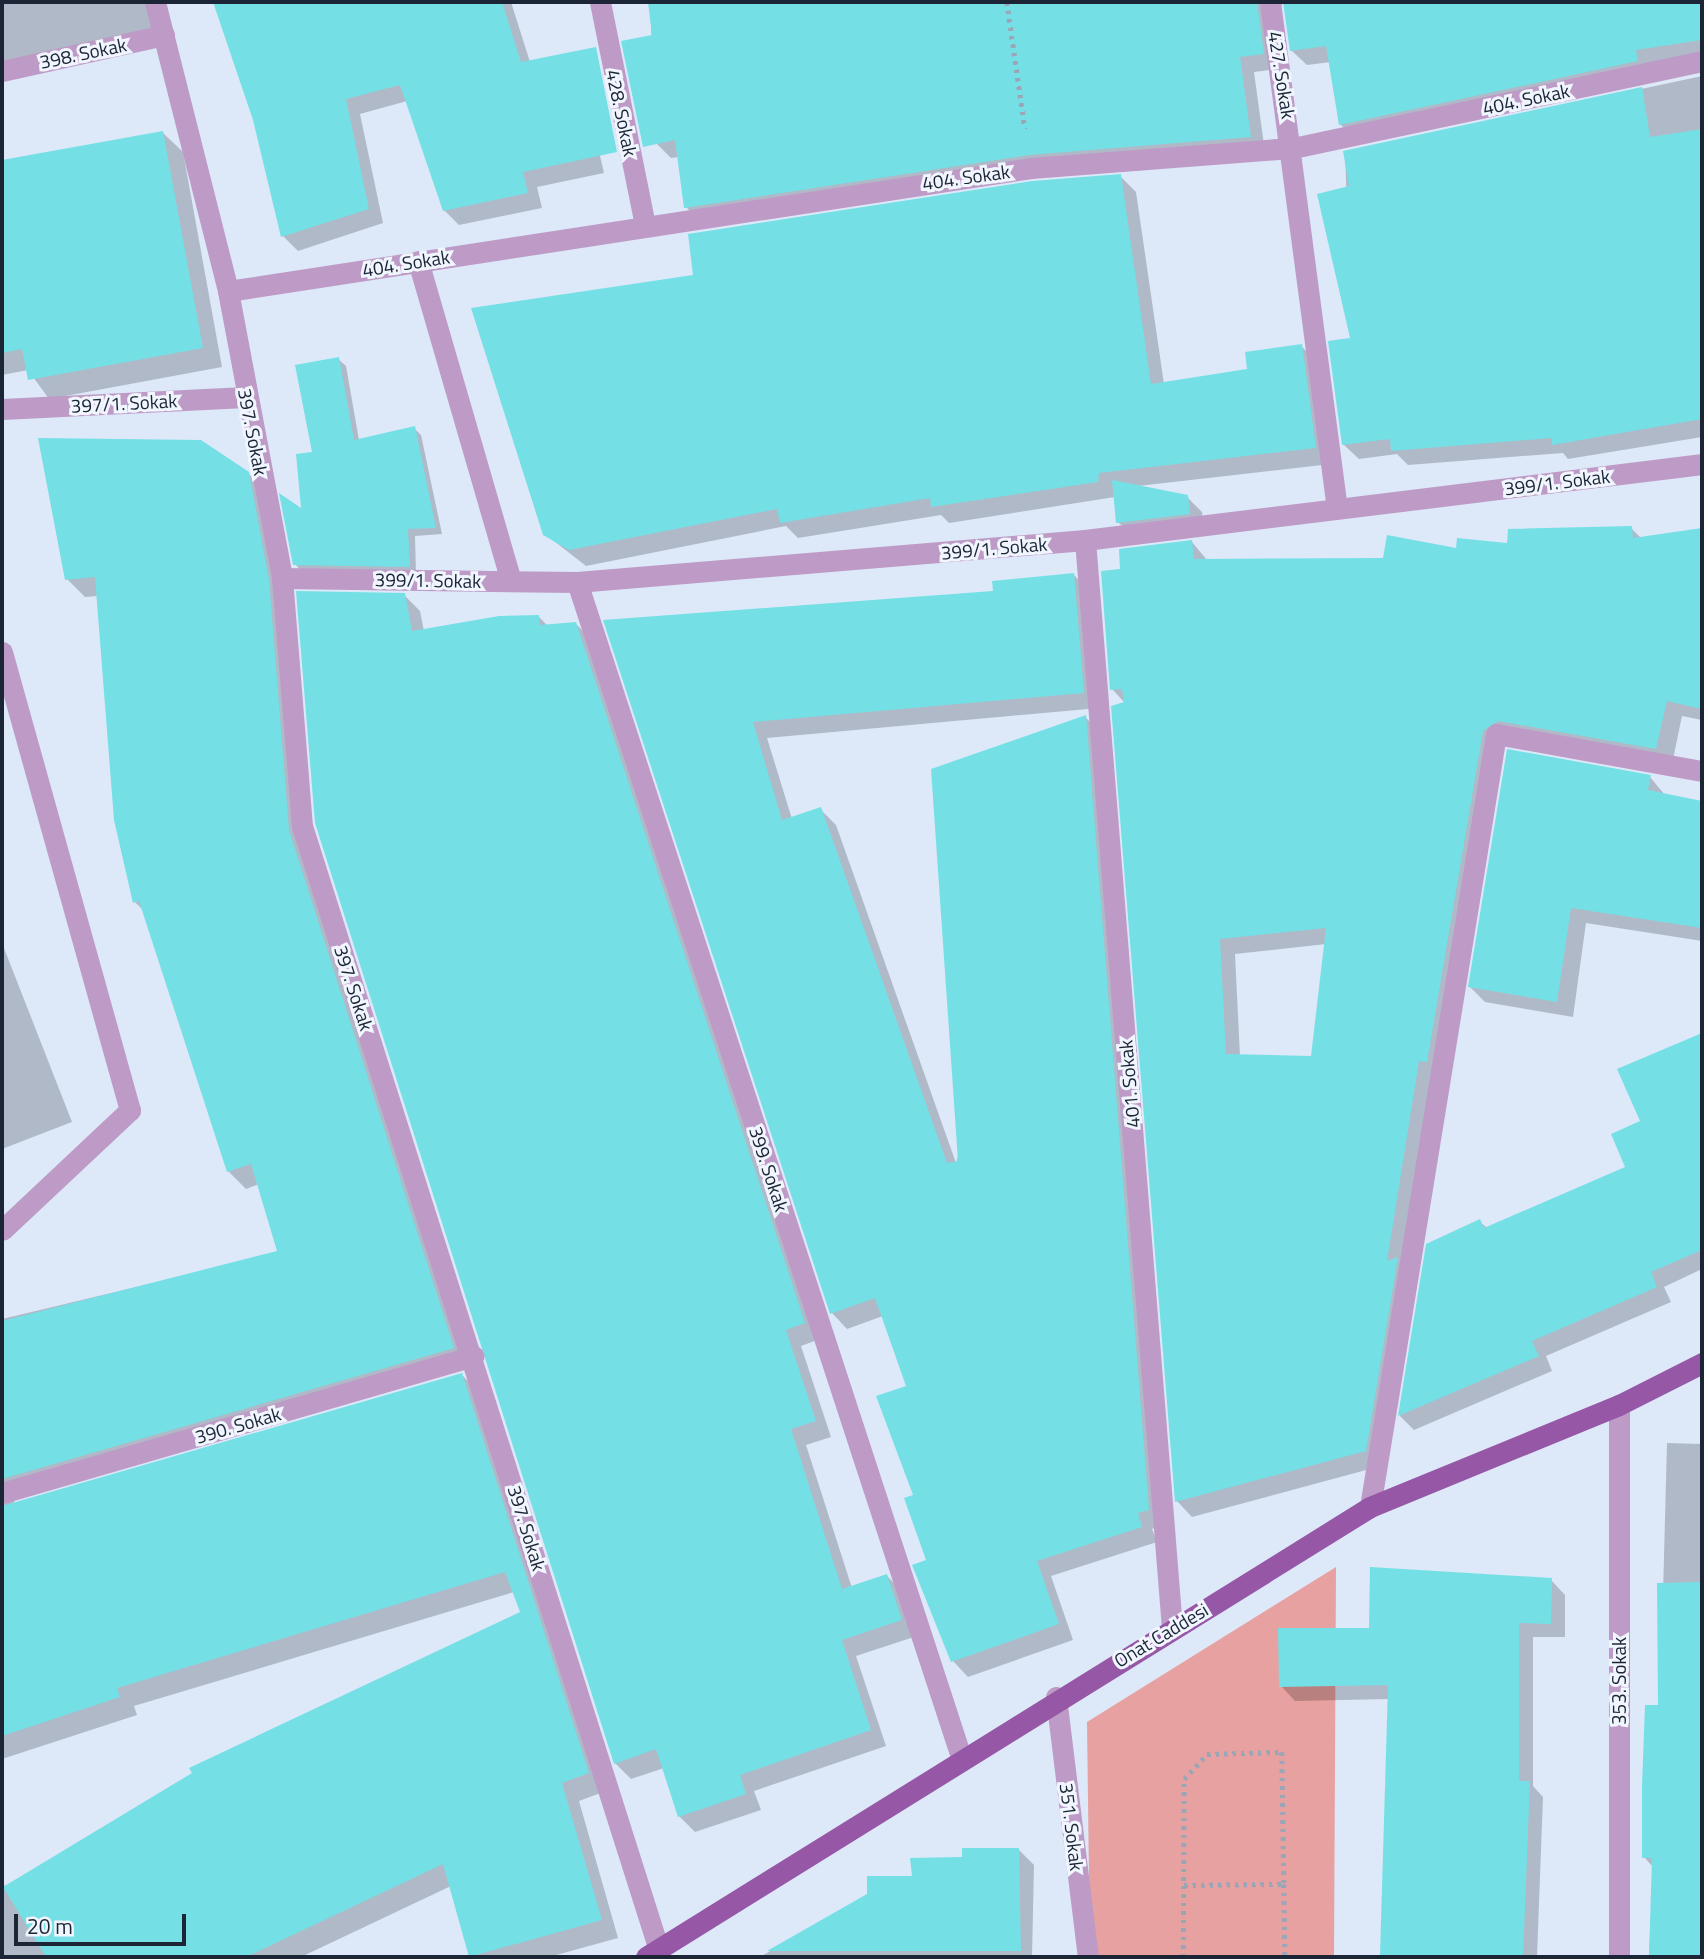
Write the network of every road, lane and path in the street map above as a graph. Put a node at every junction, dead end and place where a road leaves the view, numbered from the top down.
1 (155, 2) edge
2 (600, 2) edge
3 (1007, 2) edge
4 (1270, 2) edge
5 (164, 35) junction
6 (1702, 61) edge
7 (2, 71) edge
8 (1293, 148) junction
9 (1031, 168) junction
10 (645, 225) junction
11 (418, 261) junction
12 (228, 291) junction
13 (246, 397) junction
14 (2, 409) edge
15 (1702, 464) edge
16 (1337, 509) junction
17 (1085, 541) junction
18 (282, 578) junction
19 (511, 580) junction
20 (577, 582) junction
21 (2, 652) edge
22 (1702, 771) edge
23 (2, 1230) edge
24 (474, 1356) junction
25 (1702, 1363) edge
26 (1619, 1405) junction
27 (2, 1493) edge
28 (1370, 1507) junction
29 (1172, 1629) junction
30 (1056, 1698) junction
31 (961, 1757) junction
32 (1284, 1884) junction
33 (1184, 1885) junction
34 (652, 1954) edge
35 (1088, 1957) edge
36 (1183, 1957) edge
37 (1285, 1957) edge
38 (1619, 1957) edge

1 - 5 street, 397. Sokak
2 - 10 street, 428. Sokak
3 - 9 path
4 - 8 street, 427. Sokak
5 - 7 street, 398. Sokak
5 - 12 street, 397. Sokak
6 - 8 street, 404. Sokak
8 - 9 street, 404. Sokak
8 - 16 street, 427. Sokak
9 - 10 street, 404. Sokak
10 - 11 street, 404. Sokak
11 - 12 street, 404. Sokak
11 - 19 street
12 - 13 street, 397. Sokak
13 - 14 street, 397/1. Sokak
13 - 18 street, 397. Sokak
15 - 16 street, 399/1. Sokak
16 - 17 street, 399/1. Sokak
17 - 20 street, 399/1. Sokak
17 - 29 street, 401. Sokak
18 - 19 street, 399/1. Sokak
18 - 24 street, 397. Sokak
19 - 20 street, 399/1. Sokak
20 - 31 street, 399. Sokak
21 - 23 street
22 - 28 street
24 - 27 street, 390. Sokak
24 - 34 street, 397. Sokak
25 - 26 main road, Onat Caddesi
26 - 28 main road, Onat Caddesi
26 - 38 street, 353. Sokak
28 - 29 main road, Onat Caddesi
29 - 30 main road, Onat Caddesi
30 - 31 main road, Onat Caddesi
30 - 35 street, 351. Sokak
31 - 34 main road, Onat Caddesi
32 - 33 path
32 - 33 path
32 - 37 path
33 - 36 path

